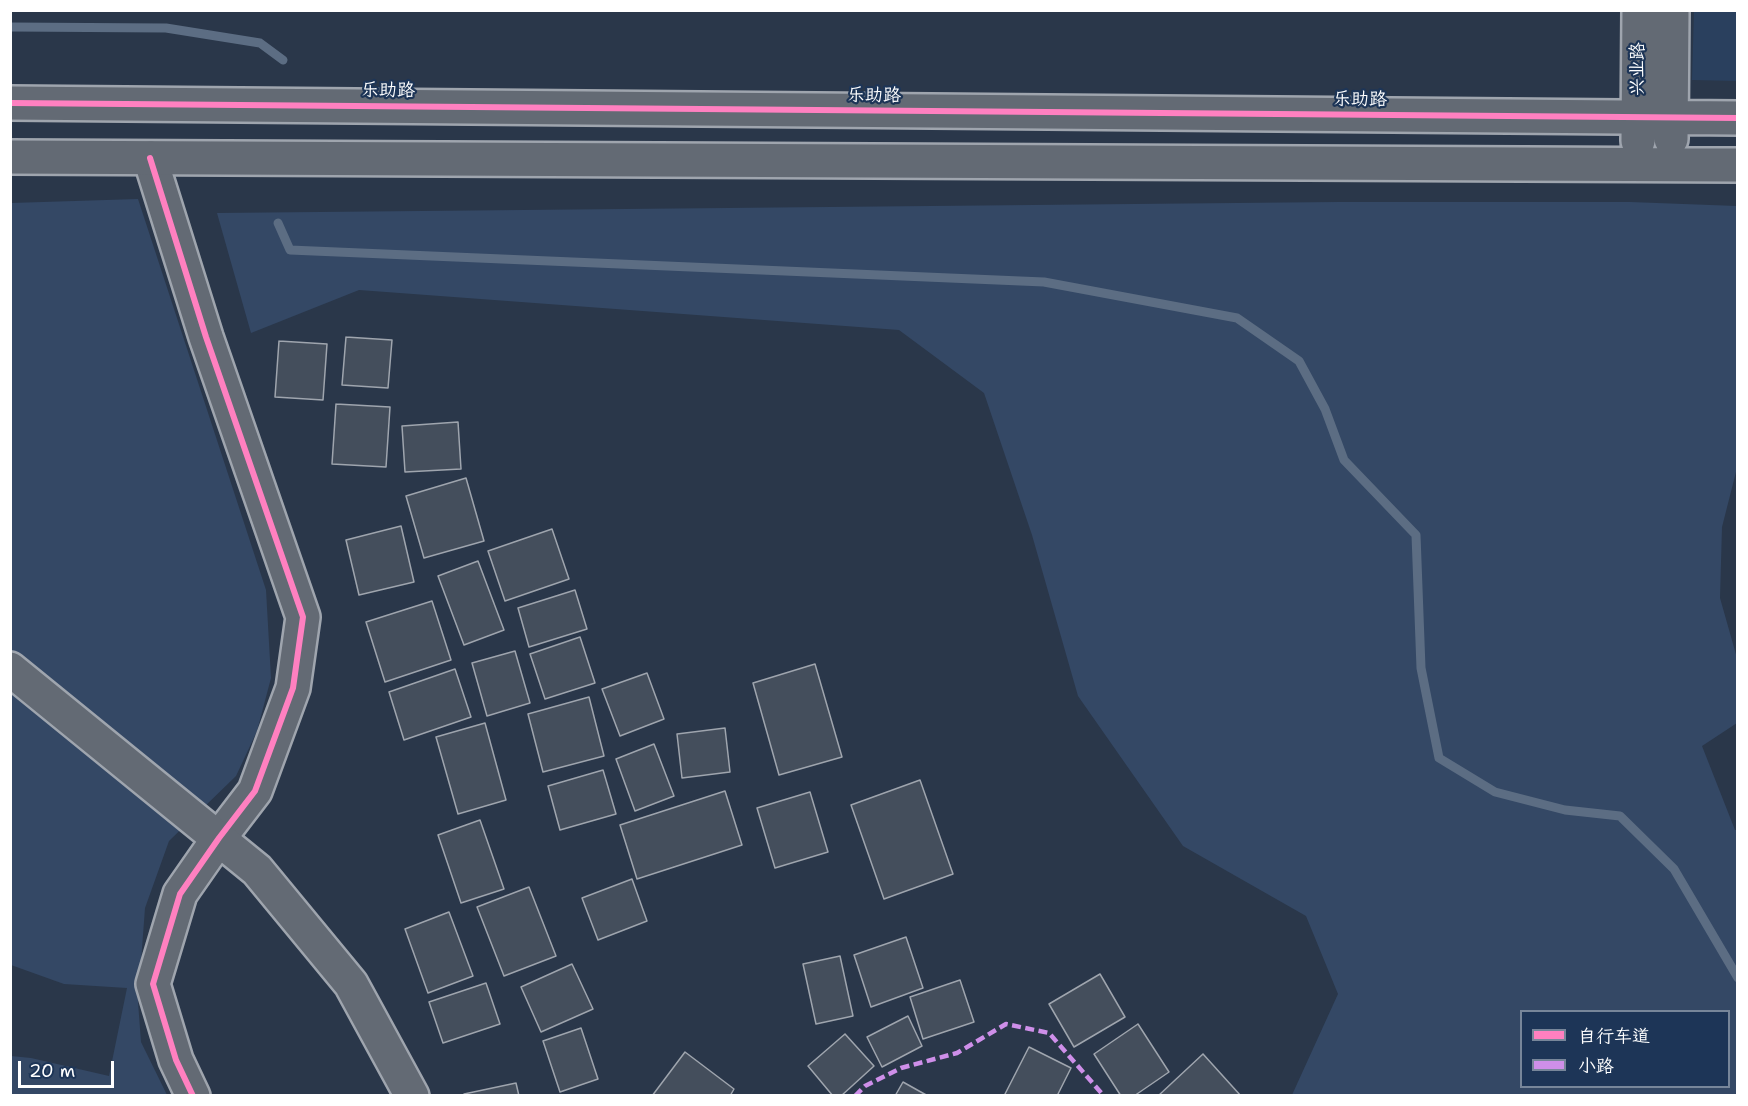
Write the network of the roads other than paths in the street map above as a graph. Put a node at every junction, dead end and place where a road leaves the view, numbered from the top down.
1 (1638, 10) edge
2 (1672, 10) edge
3 (10, 103) edge
4 (1638, 118) junction
5 (1671, 118) junction
6 (1737, 118) edge
7 (10, 157) edge
8 (150, 158) junction
9 (1638, 164) junction
10 (1671, 164) junction
11 (1737, 165) edge
12 (10, 669) edge
13 (219, 838) junction
14 (193, 1095) edge
15 (412, 1095) edge

1 - 4 street, 兴业路
2 - 5 street, 兴业路
3 - 4 street, 乐助路
4 - 5 street, 乐助路
4 - 9 street, 兴业路
5 - 6 street, 乐助路
5 - 10 street, 兴业路
7 - 8 street
8 - 9 street
8 - 13 street
9 - 10 street
10 - 11 street
12 - 13 street
13 - 14 street
13 - 15 street

